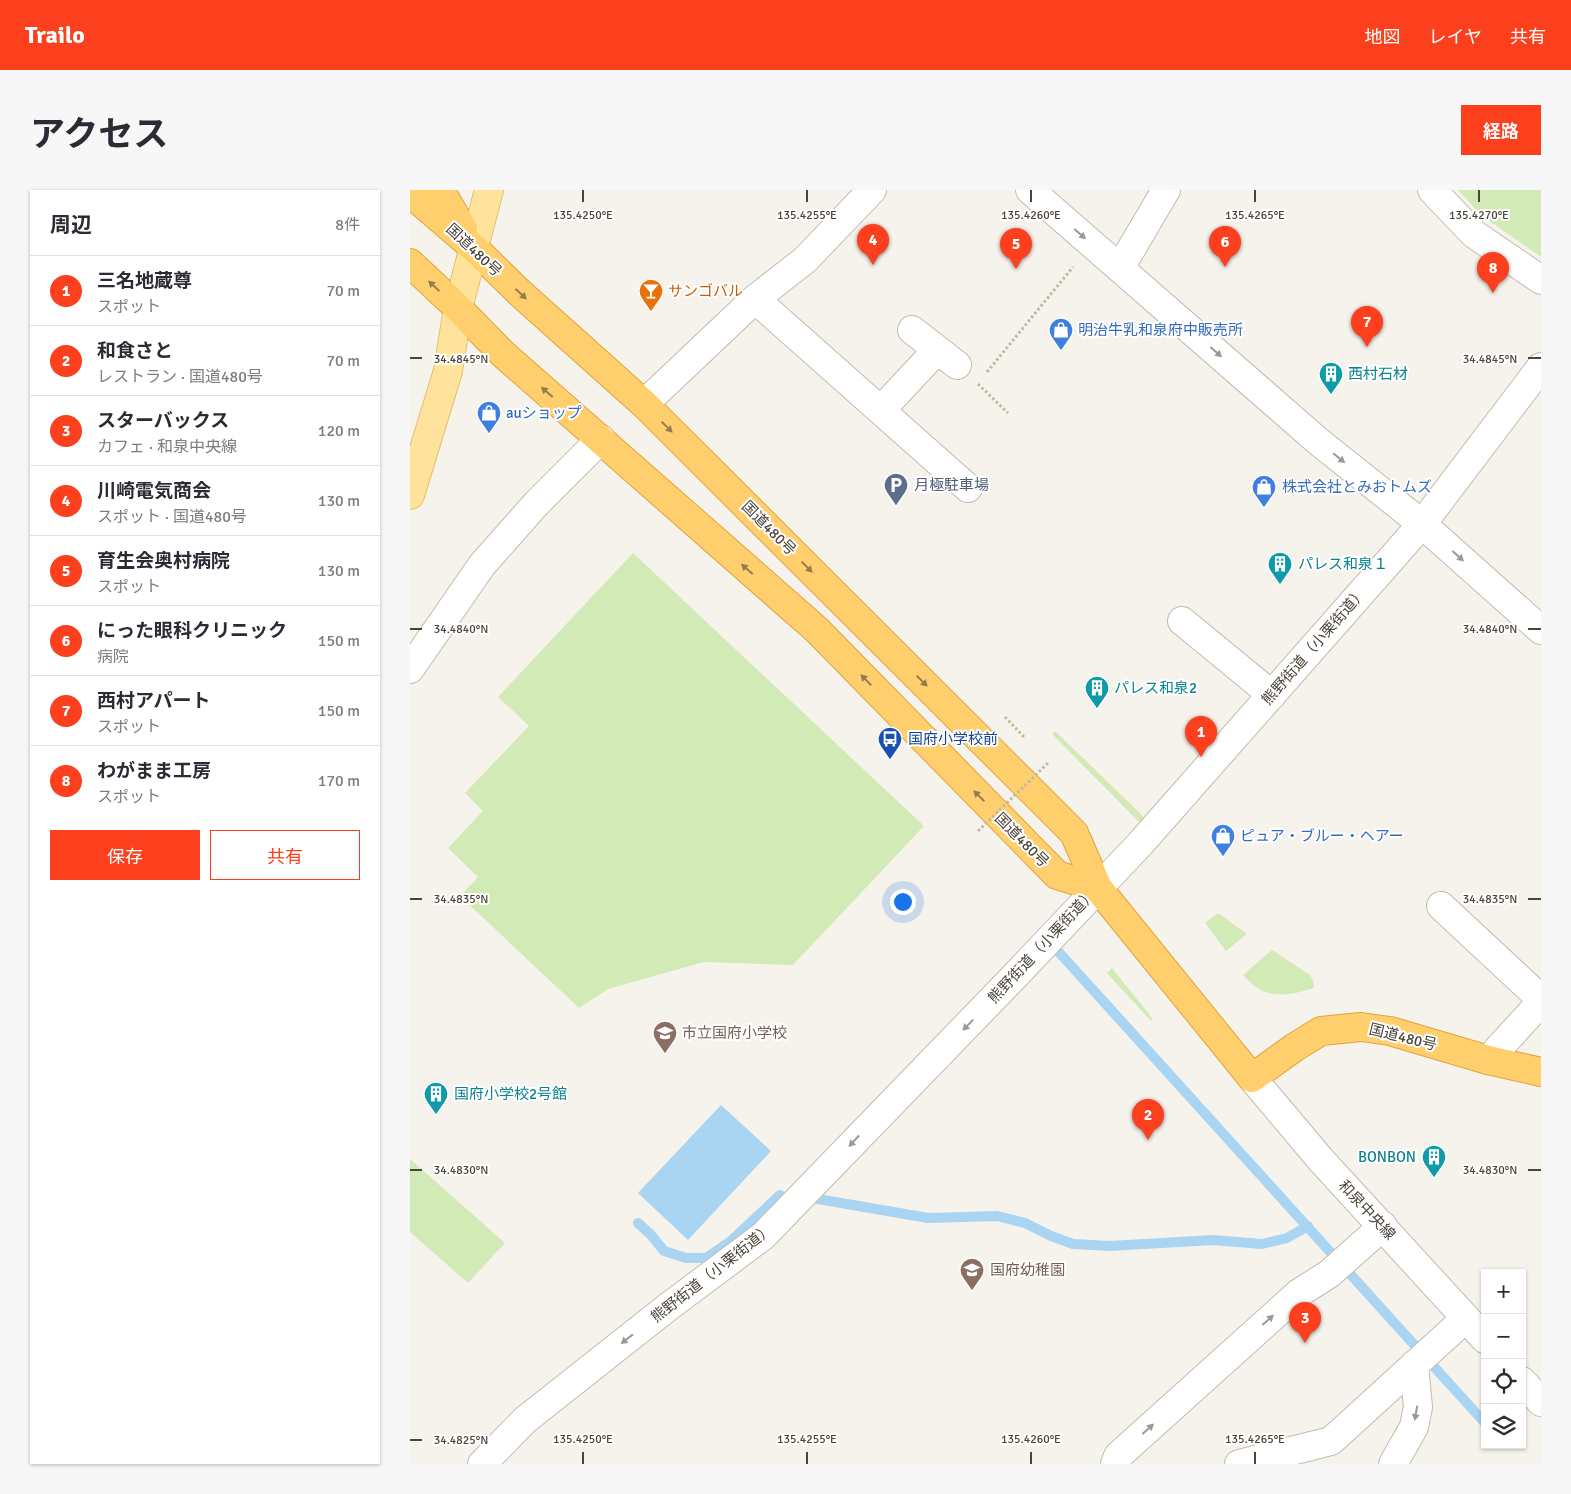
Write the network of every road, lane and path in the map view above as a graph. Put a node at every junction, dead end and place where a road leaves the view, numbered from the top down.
1 (440, 190) edge
2 (489, 190) edge
3 (872, 190) edge
4 (1030, 190) edge
5 (1166, 190) edge
6 (1432, 190) edge
7 (410, 194) edge
8 (474, 248) junction
9 (1077, 262) dead end
10 (410, 263) edge
11 (1120, 268) junction
12 (1541, 280) edge
13 (755, 299) junction
14 (458, 308) junction
15 (912, 330) dead end
16 (1541, 367) edge
17 (644, 404) junction
18 (881, 410) junction
19 (1008, 413) dead end
20 (601, 439) junction
21 (968, 488) dead end
22 (410, 495) edge
23 (1422, 524) junction
24 (1182, 621) dead end
25 (1541, 630) edge
26 (410, 669) edge
27 (1272, 695) junction
28 (1049, 762) dead end
29 (978, 831) dead end
30 (1098, 888) junction
31 (1441, 906) dead end
32 (1541, 1000) edge
33 (1488, 1060) junction
34 (1541, 1072) edge
35 (1252, 1078) junction
36 (1383, 1226) junction
37 (1466, 1318) junction
38 (1481, 1335) edge
39 (1421, 1358) junction
40 (1526, 1385) edge
41 (1541, 1402) edge
42 (482, 1464) edge
43 (1115, 1464) edge
44 (1239, 1464) edge
45 (1393, 1464) edge

1 - 8 highway
2 - 8 main road
3 - 13 street
4 -> 11 street
5 - 11 street
6 - 12 street
7 - 8 highway, 国道480号
8 - 14 main road
8 -> 17 highway, 国道480号
9 - 19 path
14 -> 10 highway, 国道480号
11 -> 23 street
13 - 17 street
13 - 18 street
20 -> 14 highway, 国道480号
14 - 22 main road
15 - 18 street
16 - 23 street, 熊野街道（小栗街道）
17 -> 30 highway, 国道480号
18 - 21 street
20 - 26 street
30 -> 20 highway, 国道480号
23 -> 25 street
23 - 27 street, 熊野街道（小栗街道）
24 - 27 street
27 - 30 street, 熊野街道（小栗街道）
28 - 29 path, bridge
30 - 35 highway, 国道480号
30 -> 42 street, 熊野街道（小栗街道）
31 - 32 street
32 - 33 street
33 - 34 highway, 国道480号
33 - 35 highway, 国道480号
35 - 36 street, 和泉中央線
36 - 37 street, 和泉中央線
43 -> 36 street
37 - 38 street, 和泉中央線
37 - 39 street
39 - 44 street
39 -> 45 street
40 - 41 street

